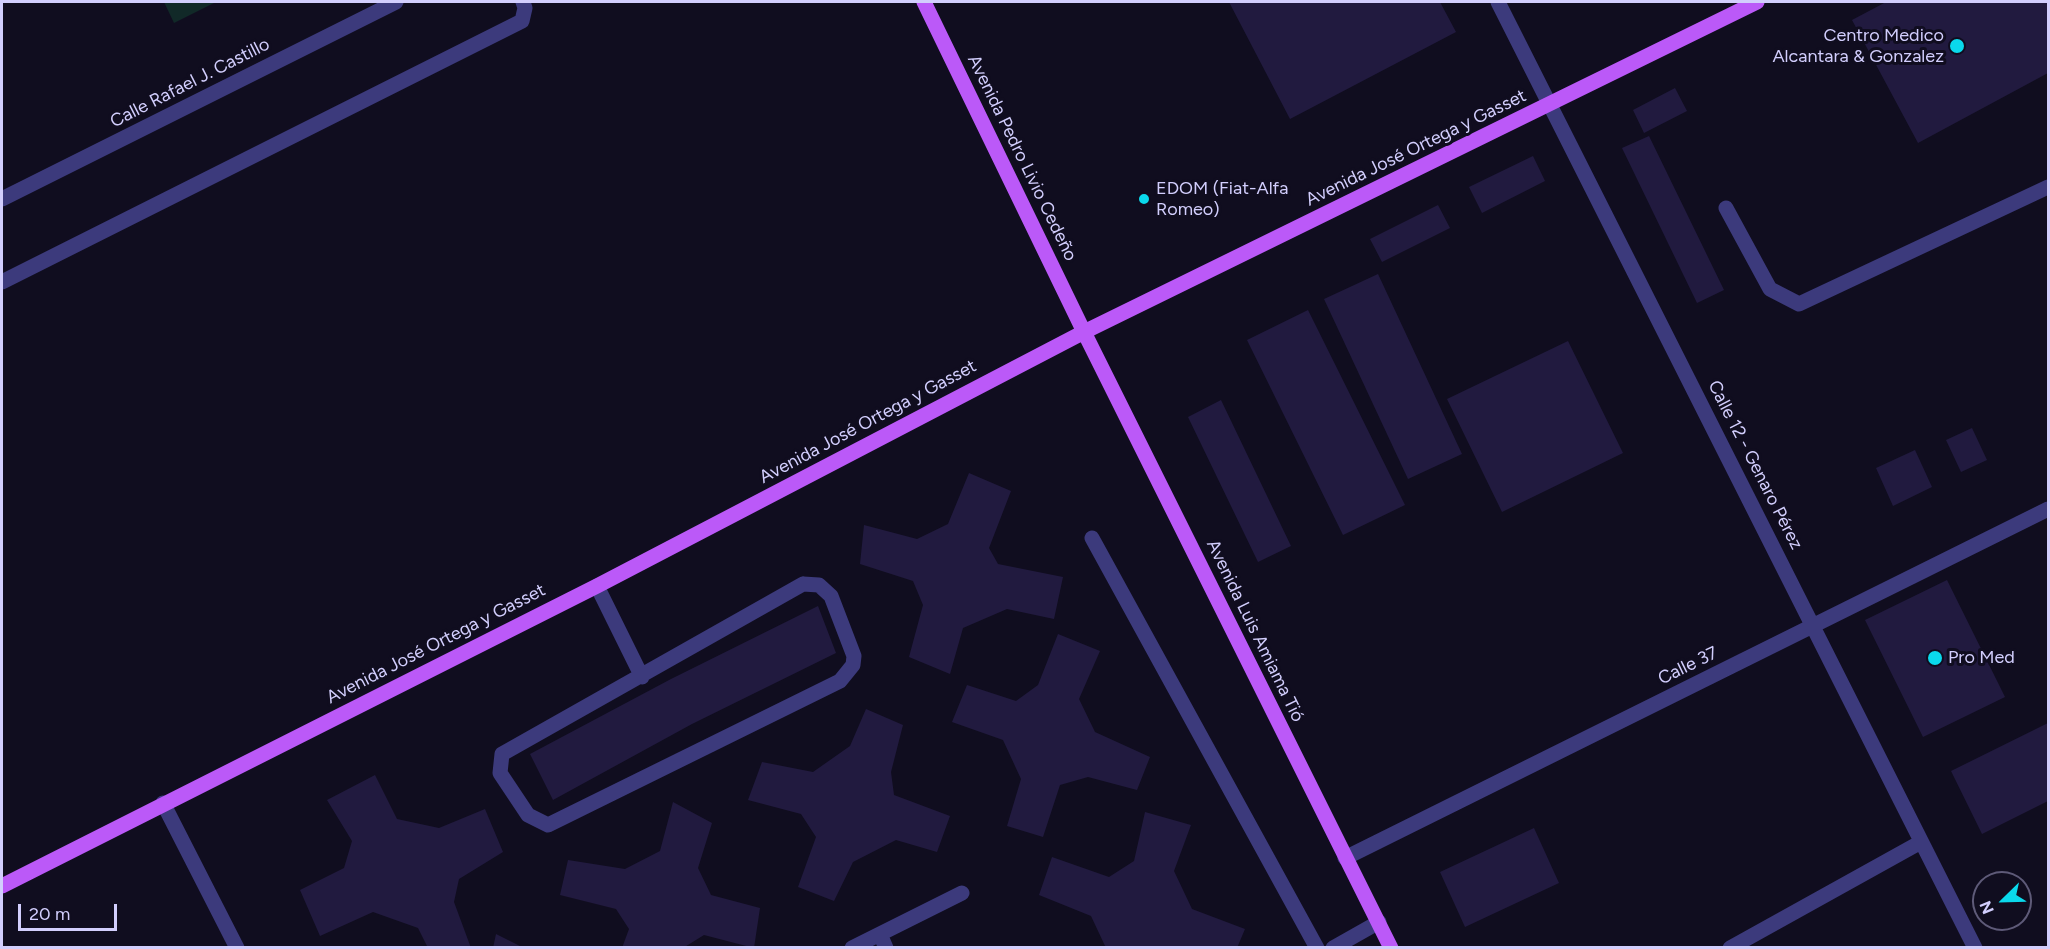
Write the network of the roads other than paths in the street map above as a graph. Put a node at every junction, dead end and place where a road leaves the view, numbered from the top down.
1 (396, 2) edge
2 (523, 2) edge
3 (924, 2) edge
4 (1498, 2) edge
5 (1757, 2) edge
6 (1550, 105) junction
7 (2049, 187) edge
8 (2, 199) edge
9 (1726, 208) dead end
10 (2, 282) edge
11 (1084, 332) junction
12 (2049, 509) edge
13 (1092, 538) dead end
14 (597, 586) junction
15 (1815, 625) junction
16 (642, 677) junction
17 (163, 803) junction
18 (1921, 842) junction
19 (1345, 858) junction
20 (2, 886) edge
21 (962, 893) dead end
22 (1379, 922) junction
23 (883, 941) edge
24 (237, 948) edge
25 (852, 948) edge
26 (1317, 948) edge
27 (1333, 948) edge
28 (1391, 948) edge
29 (1730, 948) edge
30 (1975, 948) edge

1 - 8 street, Calle Rafael J. Castillo
2 - 10 street
3 - 11 main road, Avenida Pedro Livio Cedeño
4 - 6 street, Calle 12 - Genaro Pérez
5 - 6 main road, Avenida José Ortega y Gasset
6 - 11 main road, Avenida José Ortega y Gasset
6 - 15 street, Calle 12 - Genaro Pérez
7 - 9 street
11 - 14 main road, Avenida José Ortega y Gasset
11 - 19 main road, Avenida Luis Amiama Tió
12 - 15 street, Calle 37
13 - 26 street
14 - 16 street
14 - 17 main road, Avenida José Ortega y Gasset
15 - 18 street, Calle 12 - Genaro Pérez
15 - 19 street, Calle 37
16 - 16 street
17 - 20 main road, Avenida José Ortega y Gasset
17 - 24 street
18 - 29 street
18 - 30 street, Calle 12 - Genaro Pérez
19 - 22 main road, Avenida Luis Amiama Tió
21 - 23 street
22 - 27 street
22 - 28 main road, Avenida Luis Amiama Tió
23 - 25 street

